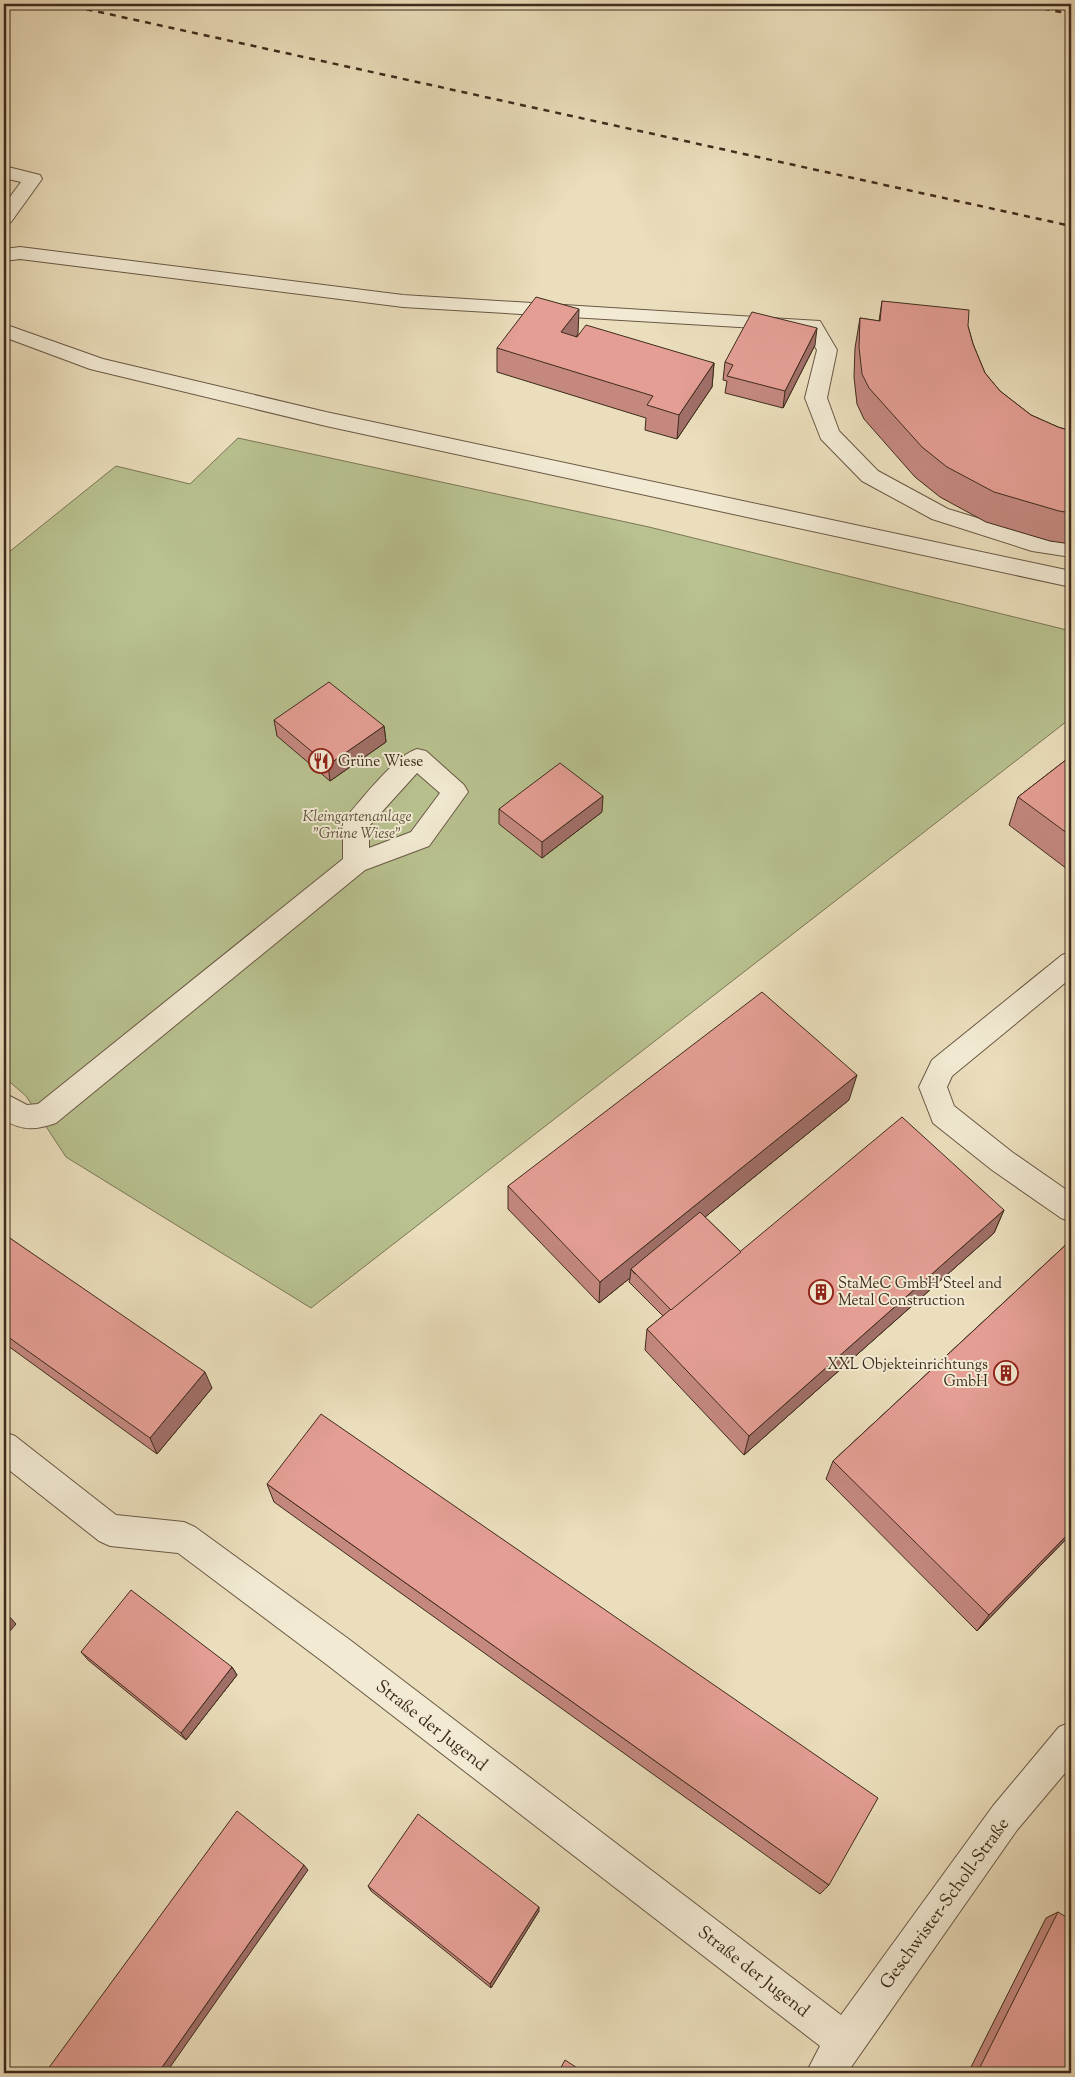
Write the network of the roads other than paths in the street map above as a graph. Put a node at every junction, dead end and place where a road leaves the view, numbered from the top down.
1 (4, 172) edge
2 (4, 218) edge
3 (9, 252) edge
4 (4, 330) edge
5 (1071, 549) edge
6 (1071, 579) edge
7 (356, 863) dead end
8 (1071, 963) edge
9 (4, 1105) edge
10 (1071, 1209) edge
11 (4, 1446) edge
12 (1071, 1739) edge
13 (845, 2041) junction
14 (826, 2073) edge

1 - 2 street
3 - 5 street
4 - 6 street
7 - 9 street
8 - 10 street
11 - 13 street, Straße der Jugend
12 - 13 street, Geschwister-Scholl-Straße
13 - 14 street, Geschwister-Scholl-Straße

